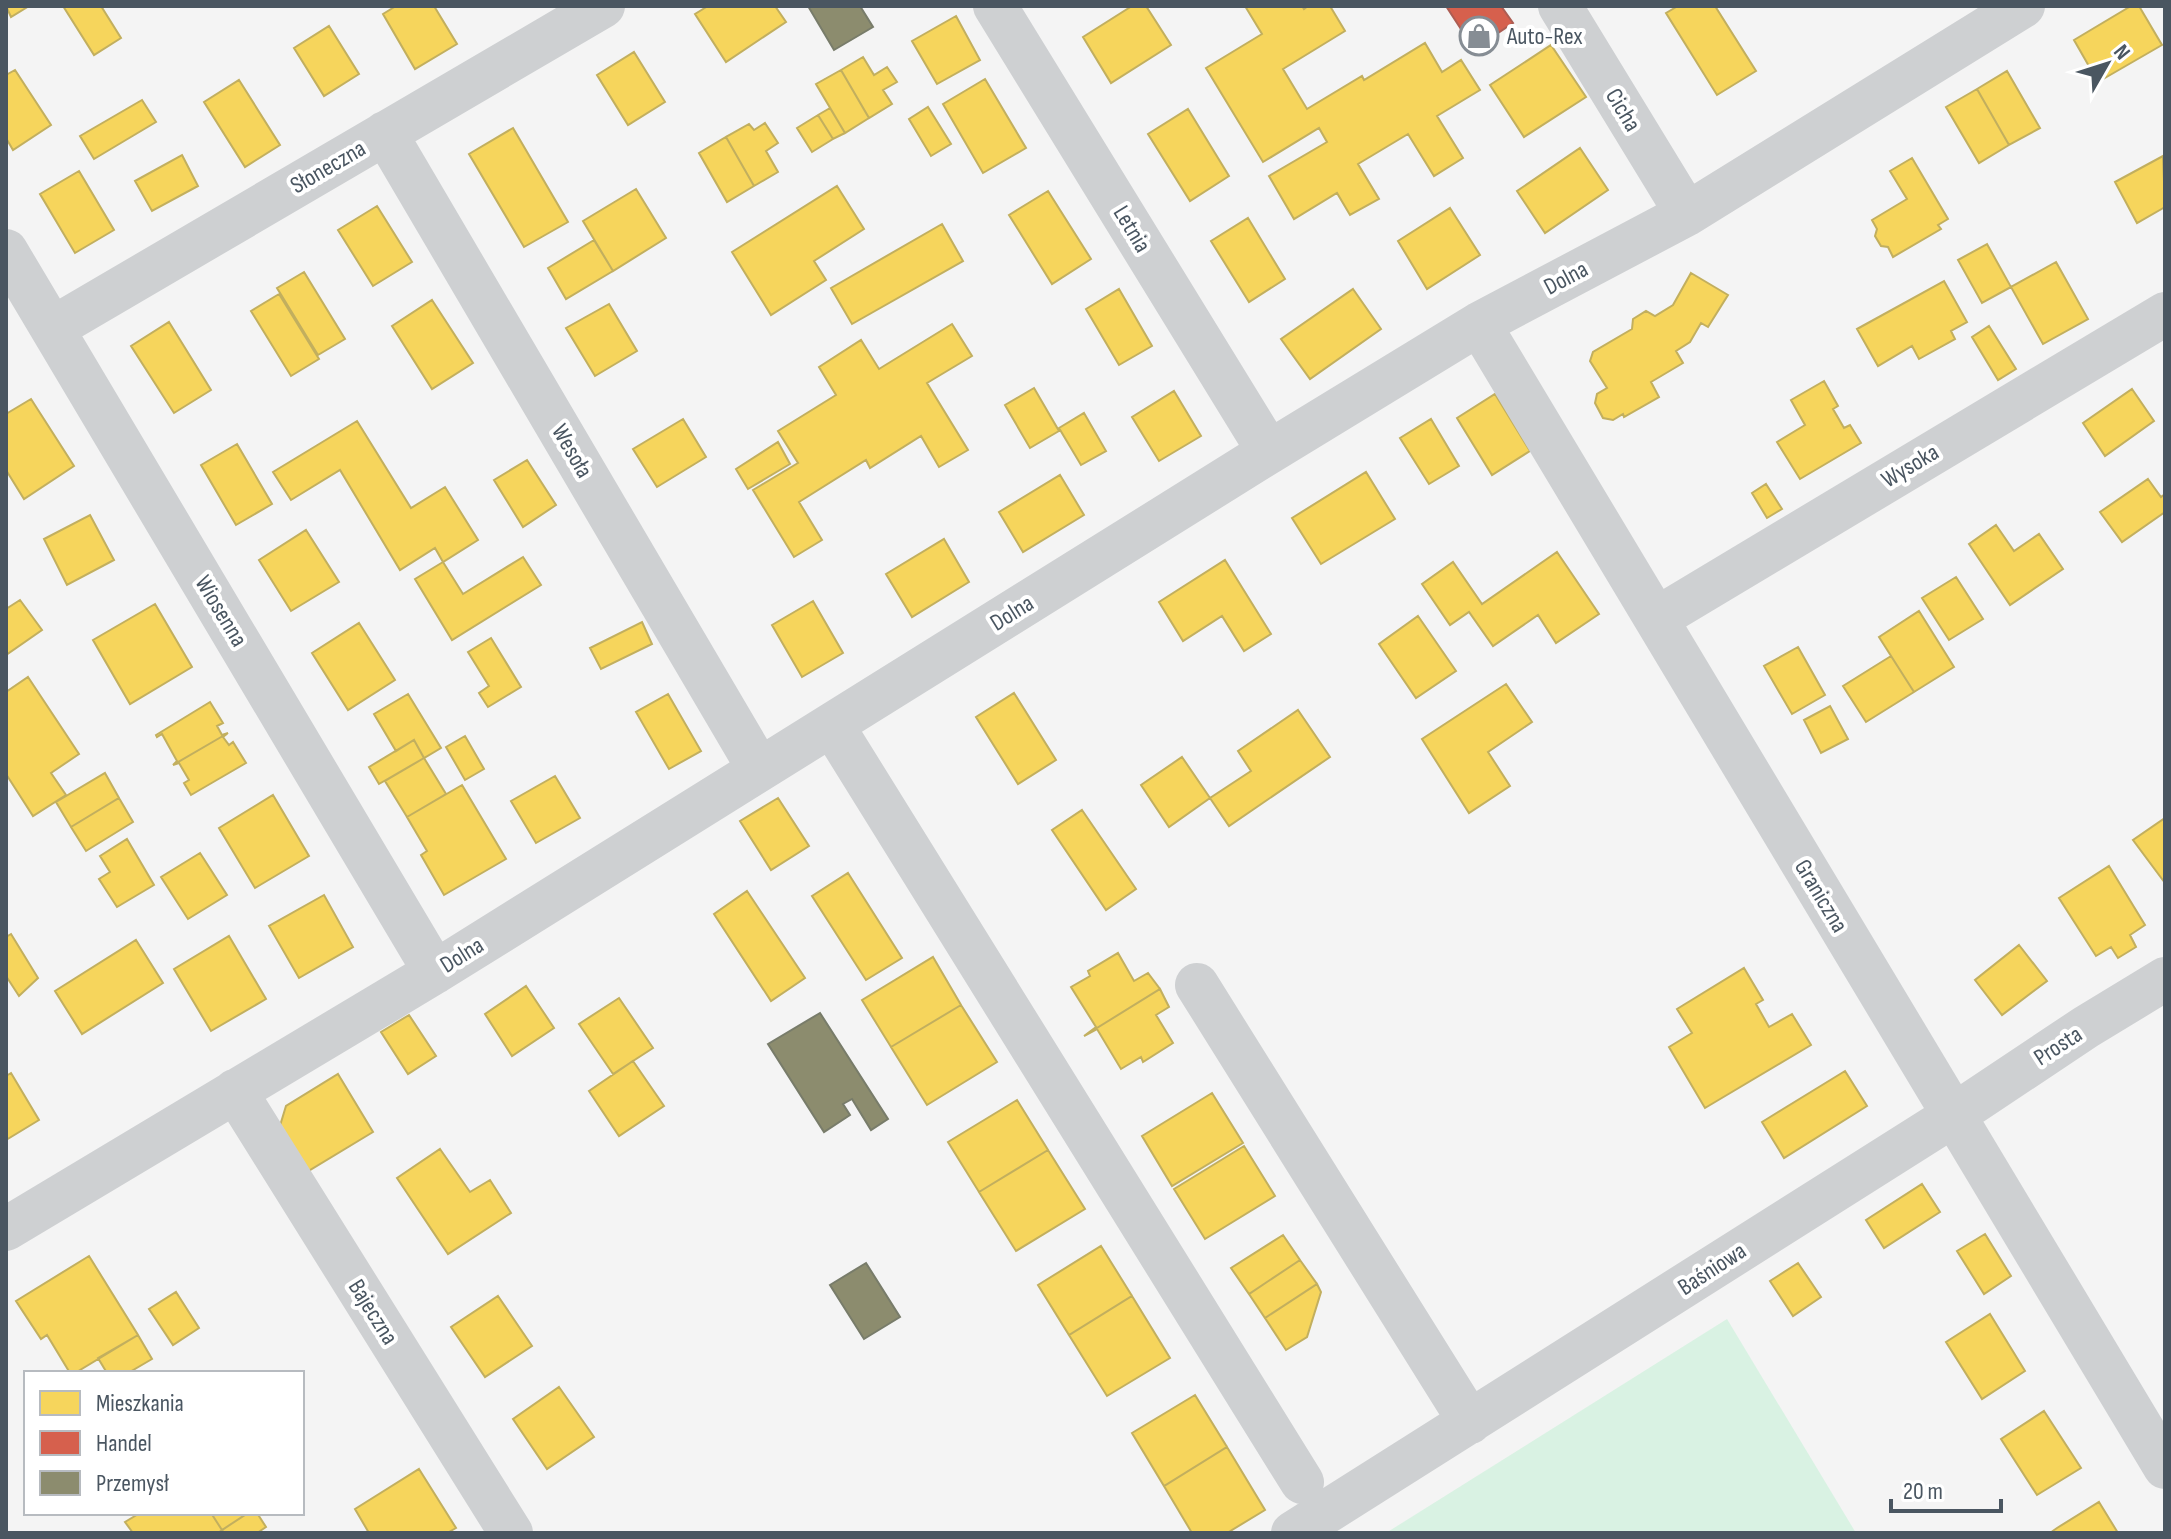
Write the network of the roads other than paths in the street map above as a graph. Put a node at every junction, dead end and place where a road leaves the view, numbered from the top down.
1 (603, 6) edge
2 (995, 6) edge
3 (1560, 6) edge
4 (2023, 6) edge
5 (385, 133) junction
6 (1687, 214) junction
7 (6, 251) edge
8 (2165, 314) edge
9 (1479, 324) junction
10 (53, 328) junction
11 (1269, 452) junction
12 (1656, 619) junction
13 (832, 725) junction
14 (759, 769) junction
15 (435, 972) junction
16 (2165, 979) edge
17 (1197, 985) dead end
18 (235, 1091) junction
19 (1954, 1115) junction
20 (6, 1229) edge
21 (1470, 1422) junction
22 (2165, 1467) edge
23 (1302, 1482) dead end
24 (511, 1533) edge
25 (1293, 1533) edge

1 - 5 street, Słoneczna
2 - 11 street, Letnia
3 - 6 street, Cicha
4 - 6 street, Dolna
5 - 10 street, Słoneczna
5 - 14 street, Wesoła
6 - 9 street, Dolna
7 - 10 street, Wiosenna
8 - 12 street, Wysoka
9 - 11 street, Dolna
9 - 12 street, Graniczna
10 - 15 street, Wiosenna
11 - 13 street, Dolna
12 - 19 street, Graniczna
13 - 14 street, Dolna
13 - 23 street
14 - 15 street, Dolna
15 - 18 street, Dolna
16 - 19 street, Prosta
17 - 21 street
18 - 20 street, Dolna
18 - 24 street, Bajeczna
19 - 21 street, Baśniowa
19 - 22 street, Graniczna
21 - 25 street, Baśniowa

